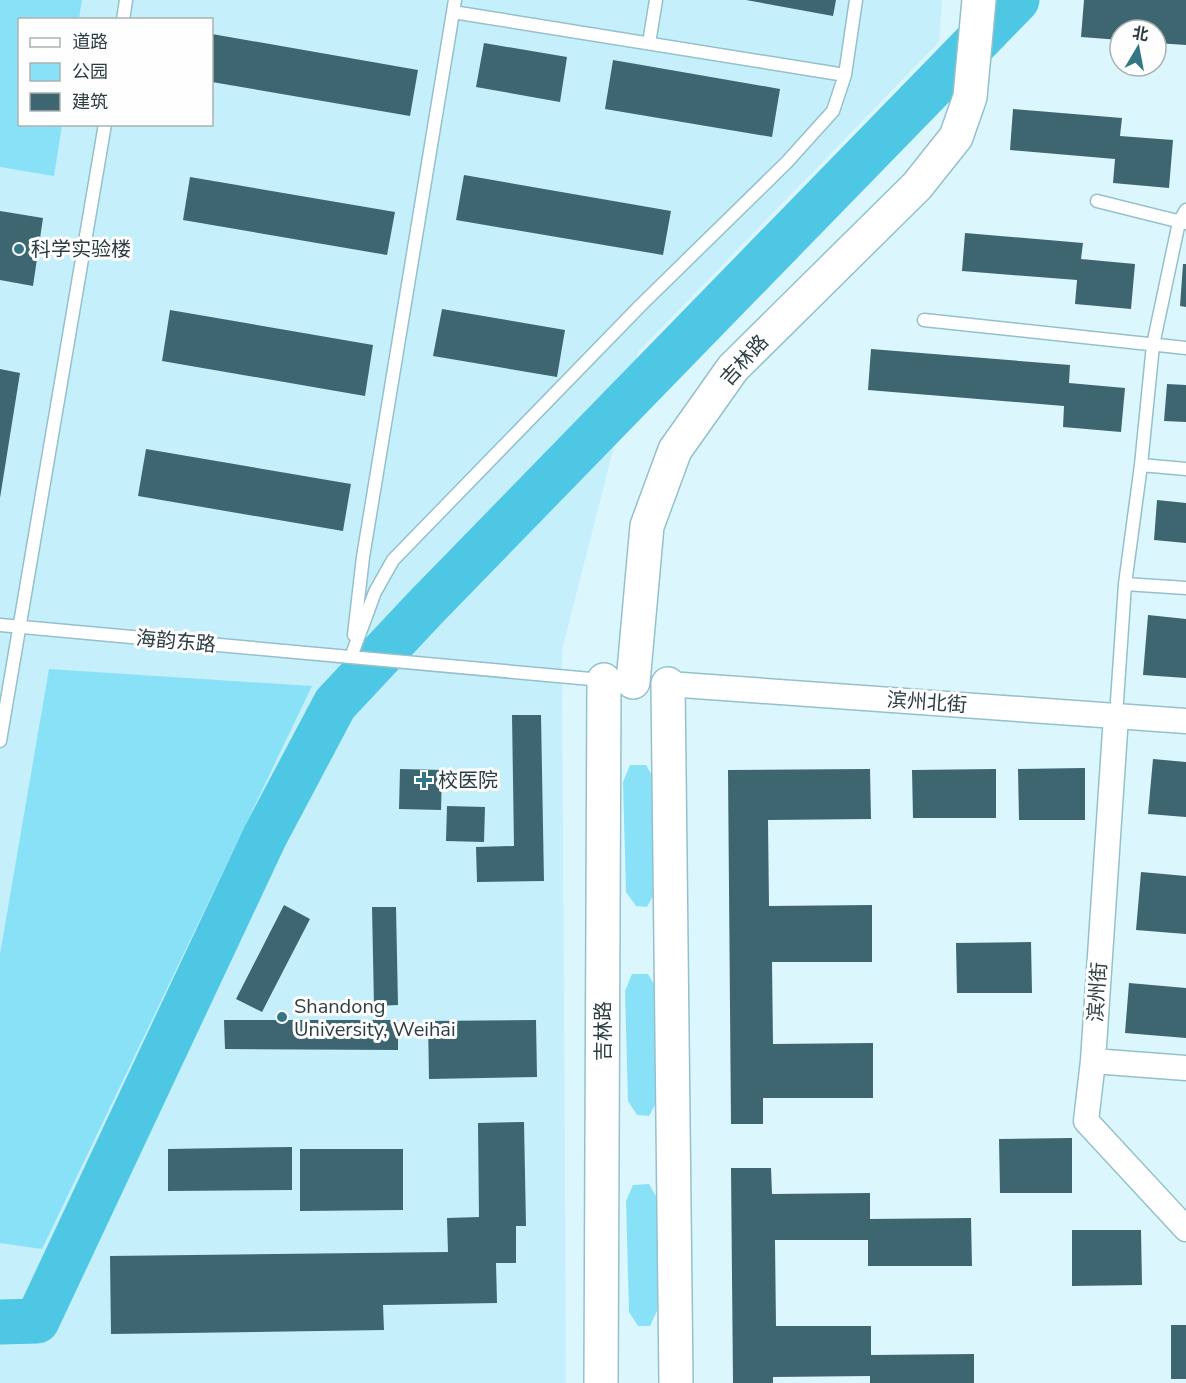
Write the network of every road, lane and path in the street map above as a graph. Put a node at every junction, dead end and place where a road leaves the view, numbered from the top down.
1 (126, 0) edge
2 (656, 0) edge
3 (856, 0) edge
4 (979, 1) edge
5 (454, 6) edge
6 (123, 18) edge
7 (649, 43) junction
8 (844, 75) junction
9 (105, 126) edge
10 (1097, 201) dead end
11 (1186, 210) edge
12 (1182, 223) edge
13 (924, 320) dead end
14 (1153, 345) junction
15 (1186, 348) edge
16 (1141, 465) junction
17 (1186, 469) edge
18 (1125, 584) junction
19 (1186, 588) edge
20 (0, 625) edge
21 (19, 626) junction
22 (351, 657) junction
23 (635, 682) junction
24 (1116, 716) junction
25 (1186, 721) edge
26 (0, 741) edge
27 (1093, 1061) junction
28 (1186, 1068) edge
29 (1186, 1229) edge
30 (601, 1383) edge
31 (676, 1383) edge

1 - 6 lane
2 - 7 lane
3 - 8 lane
4 - 23 main road, 吉林路
5 - 7 lane
5 - 22 lane
7 - 8 lane
8 - 22 lane
9 - 21 lane
10 - 12 lane
11 - 12 lane
12 - 14 lane
13 - 14 lane
14 - 15 lane
14 - 16 lane
16 - 17 lane
16 - 18 lane
18 - 19 lane
18 - 24 lane
20 - 21 lane, 海韵东路
21 - 22 lane, 海韵东路
21 - 26 lane
22 - 23 lane, 海韵东路
23 - 24 street, 滨州北街
23 - 30 main road, 吉林路
23 - 31 main road, 吉林路
24 - 25 street, 滨州北街
24 - 27 street, 滨州街
27 - 28 street
27 - 29 street, 滨州街

